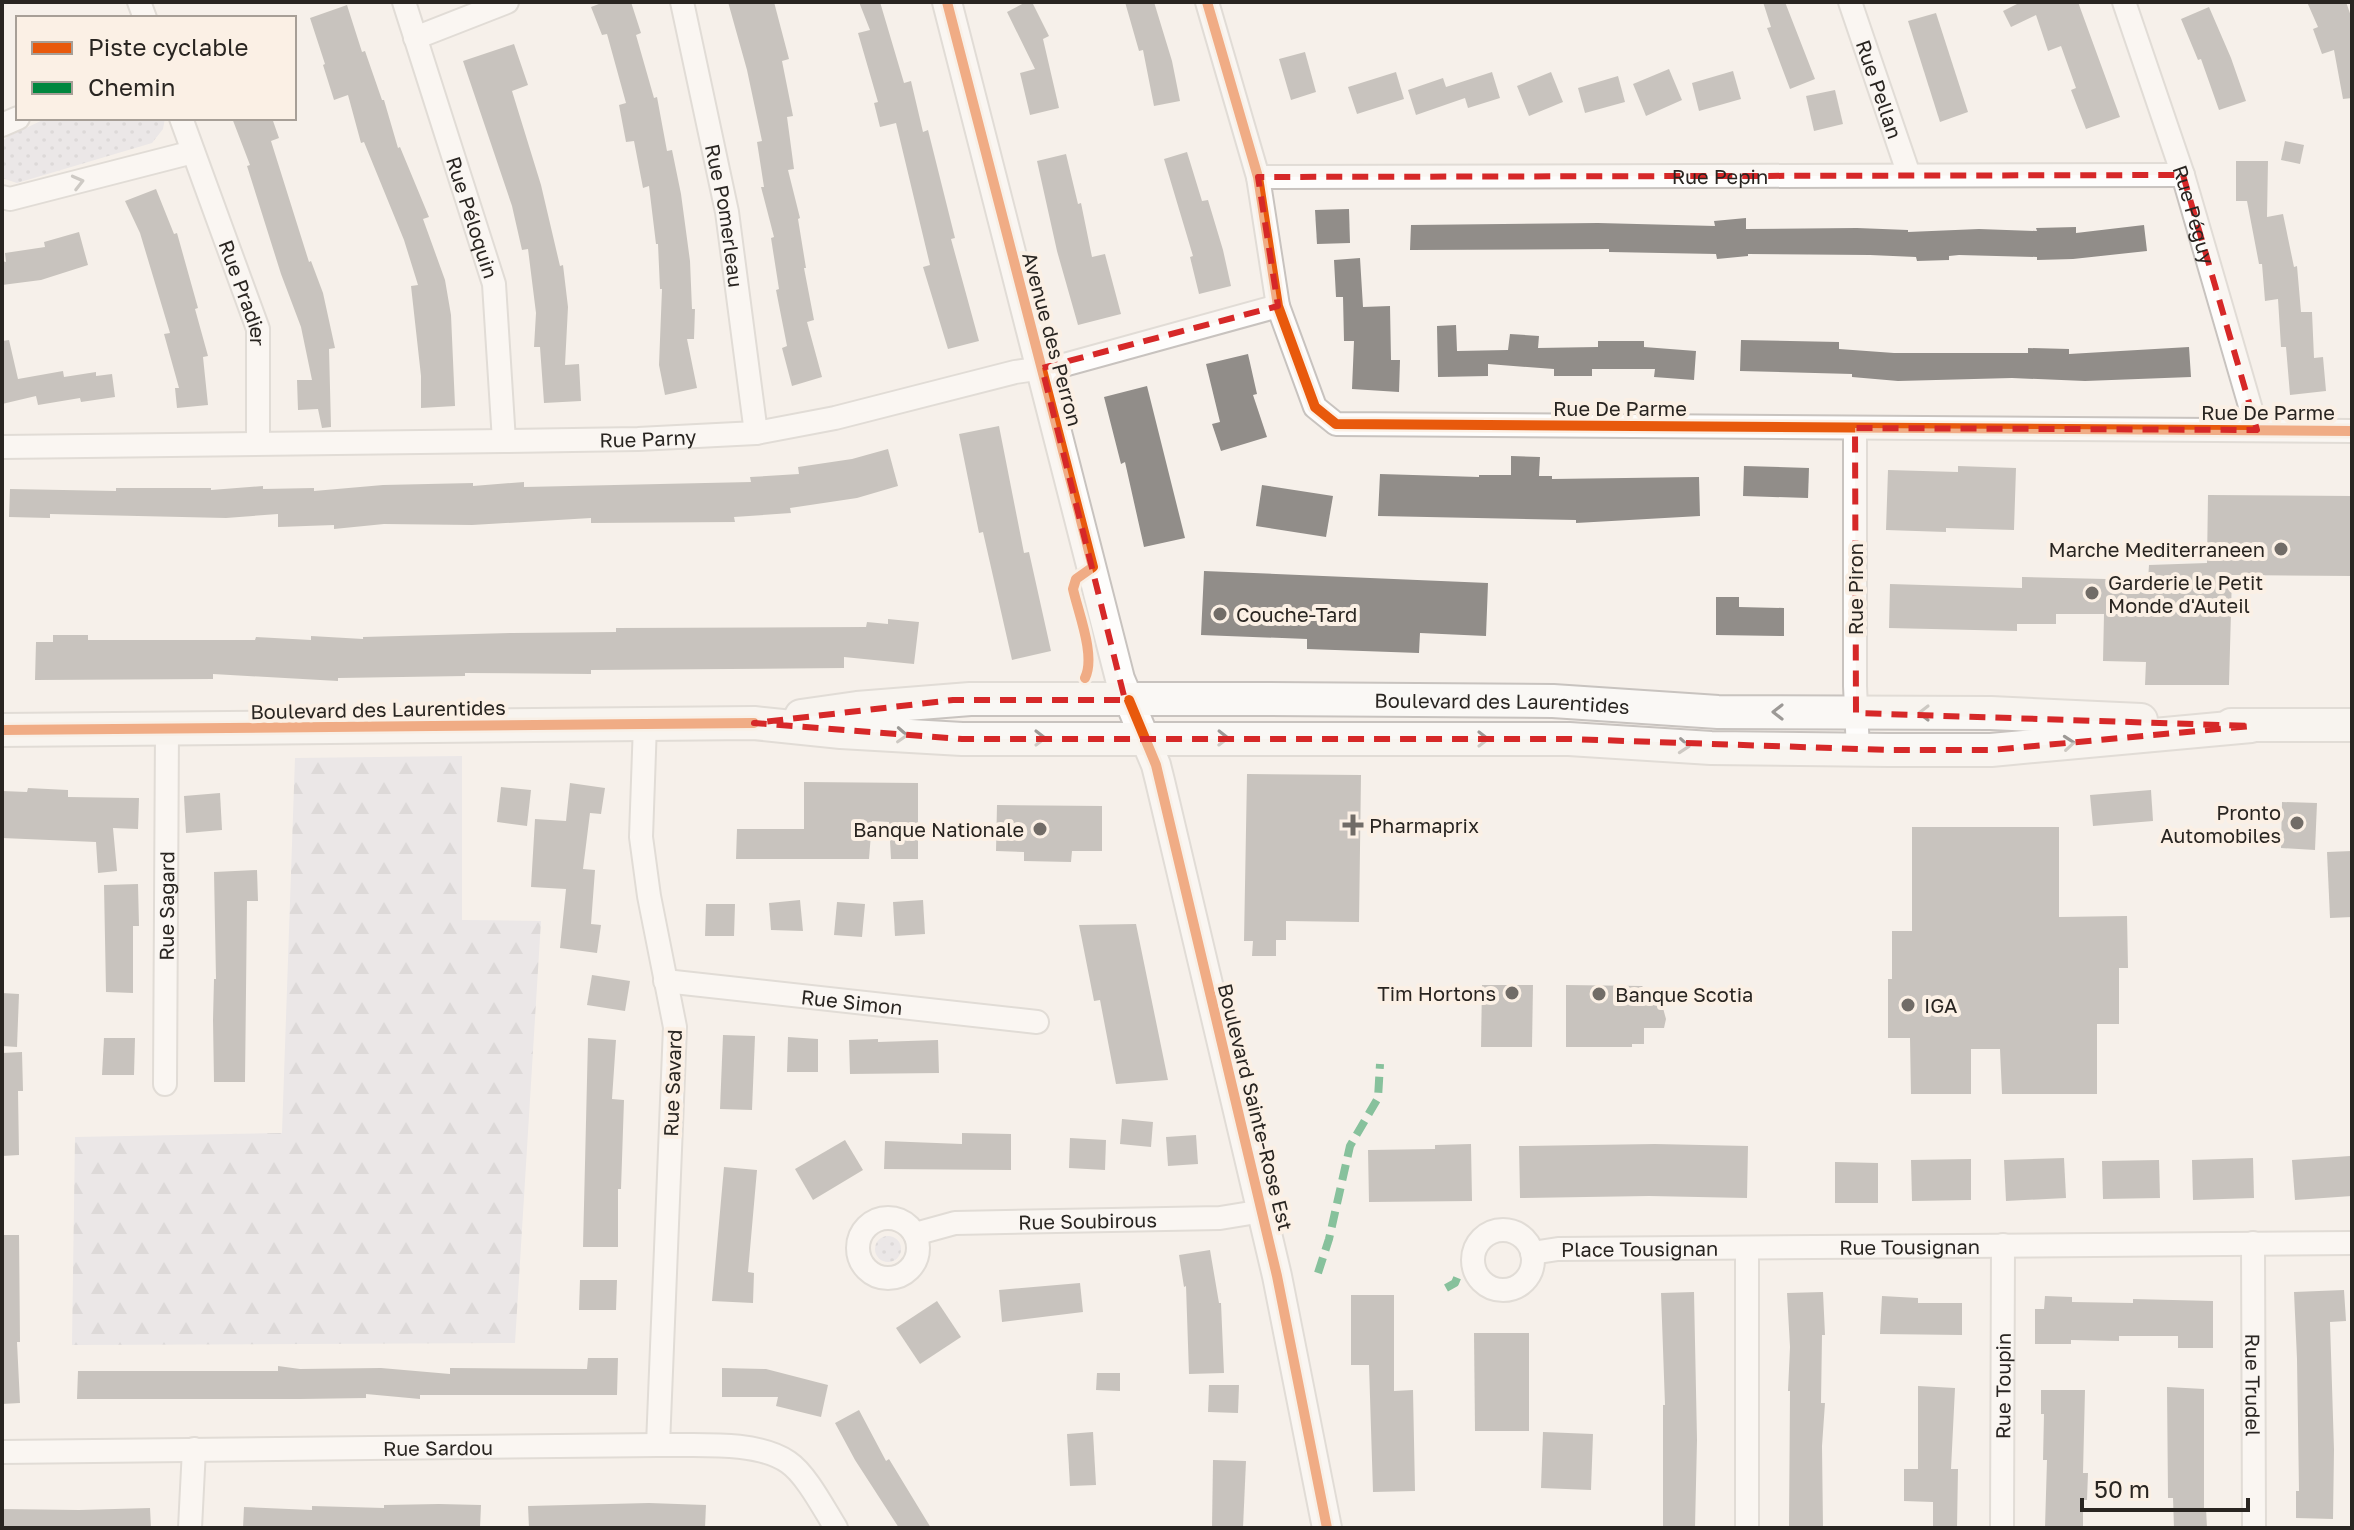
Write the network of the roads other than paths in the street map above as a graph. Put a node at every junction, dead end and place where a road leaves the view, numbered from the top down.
1 (404, 2) edge
2 (507, 2) edge
3 (682, 2) edge
4 (947, 2) edge
5 (1207, 2) edge
6 (1850, 2) edge
7 (2124, 2) edge
8 (415, 38) junction
9 (182, 120) edge
10 (193, 152) junction
11 (1909, 175) junction
12 (2183, 175) junction
13 (1258, 177) junction
14 (2, 197) edge
15 (1278, 306) junction
16 (1042, 368) junction
17 (1855, 428) junction
18 (2257, 430) junction
19 (2352, 431) edge
20 (756, 433) junction
21 (504, 441) junction
22 (258, 443) junction
23 (2, 447) edge
24 (1129, 700) junction
25 (1856, 713) junction
26 (754, 723) junction
27 (645, 724) junction
28 (2352, 725) edge
29 (2251, 726) junction
30 (167, 729) junction
31 (2, 730) edge
32 (1145, 738) junction
33 (1858, 750) junction
34 (665, 981) junction
35 (1037, 1022) dead end
36 (165, 1084) dead end
37 (1263, 1211) junction
38 (915, 1234) dead end
39 (2253, 1243) junction
40 (2352, 1243) edge
41 (2003, 1245) junction
42 (1747, 1249) junction
43 (1532, 1253) dead end
44 (658, 1445) junction
45 (194, 1449) junction
46 (2, 1452) edge
47 (190, 1528) edge
48 (836, 1528) edge
49 (1327, 1528) edge
50 (1747, 1528) edge
51 (2002, 1528) edge
52 (2254, 1528) edge

1 - 8 street, Rue Péloquin
2 - 8 street
3 - 20 street, Rue Pomerleau
4 - 16 street, Avenue des Perron
5 - 13 street, Rue De Parme
6 - 11 street, Rue Pellan
7 - 12 street, Rue Péguy
8 - 21 street, Rue Péloquin
9 - 10 street, Rue Pradier
14 -> 10 street
10 - 22 street, Rue Pradier
11 - 12 street, Rue Pepin
11 - 13 street, Rue Pepin
12 - 18 street, Rue Péguy
13 - 15 street, Rue De Parme
15 - 16 street, Rue Parny
15 - 17 street, Rue De Parme
16 - 20 street, Rue Parny
16 - 24 street, Avenue des Perron
17 - 18 street, Rue De Parme
17 - 25 street, Rue Piron
18 - 19 street, Rue De Parme
20 - 21 street, Rue Parny
21 - 22 street, Rue Parny
22 - 23 street, Rue Parny
25 -> 24 main road, Boulevard des Laurentides
24 - 26 main road, Boulevard des Laurentides
24 - 32 street, Boulevard Sainte-Rose Est
29 -> 25 main road, Boulevard des Laurentides
25 - 33 street, Rue Piron
26 - 27 main road, Boulevard des Laurentides
26 -> 32 main road, Boulevard des Laurentides
27 - 30 main road, Boulevard des Laurentides
27 - 34 street, Rue Savard
28 - 29 main road, Boulevard des Laurentides
33 -> 29 main road, Boulevard des Laurentides
30 - 31 main road, Boulevard des Laurentides
30 - 36 street, Rue Sagard
32 -> 33 main road, Boulevard des Laurentides
32 - 37 street, Boulevard Sainte-Rose Est
34 - 35 street, Rue Simon
34 - 44 street, Rue Savard
37 - 38 street, Rue Soubirous
37 - 49 street, Boulevard Sainte-Rose Est
39 - 40 street, Rue Tousignan
39 - 41 street, Rue Tousignan
39 - 52 street, Rue Trudel
41 - 42 street, Rue Tousignan
41 - 51 street, Rue Toupin
42 - 43 street, Place Tousignan
42 - 50 street
44 - 45 street, Rue Sardou
44 - 48 street, Rue Sardou
45 - 46 street, Rue Sardou
45 - 47 street

